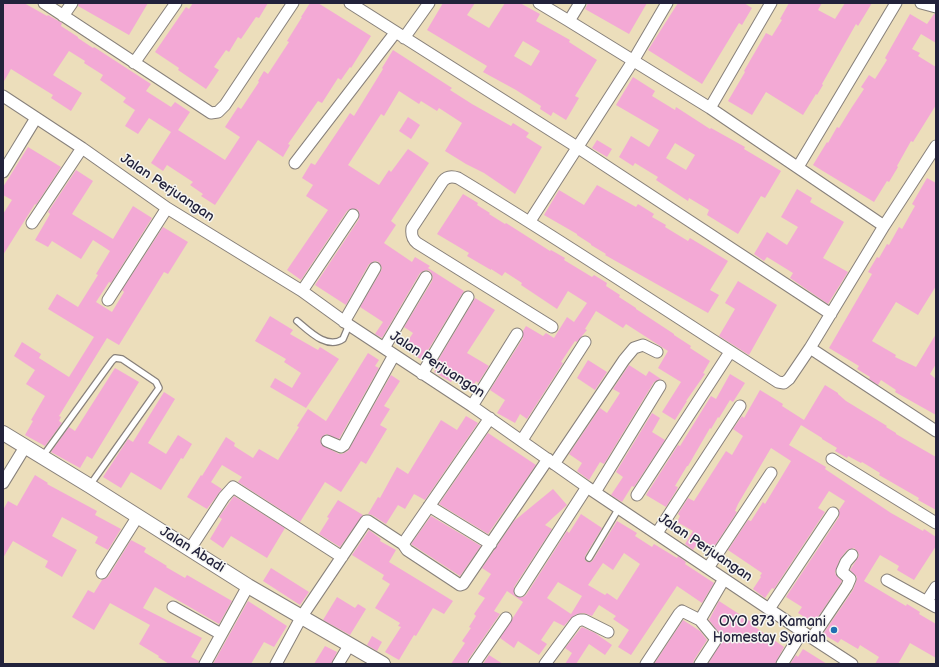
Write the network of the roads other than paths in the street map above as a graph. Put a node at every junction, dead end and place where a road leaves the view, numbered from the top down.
1 (44, 3) edge
2 (72, 3) edge
3 (176, 3) edge
4 (293, 3) edge
5 (350, 3) edge
6 (429, 3) edge
7 (539, 3) edge
8 (580, 3) edge
9 (666, 3) edge
10 (771, 3) edge
11 (896, 3) edge
12 (920, 3) edge
13 (936, 7) edge
14 (63, 16) junction
15 (569, 21) junction
16 (399, 35) junction
17 (633, 61) junction
18 (134, 63) junction
19 (3, 96) edge
20 (710, 108) junction
21 (36, 118) junction
22 (936, 146) edge
23 (577, 147) junction
24 (82, 148) junction
25 (295, 162) dead end
26 (798, 167) junction
27 (3, 172) edge
28 (167, 208) junction
29 (353, 215) dead end
30 (530, 221) junction
31 (32, 223) dead end
32 (884, 226) junction
33 (375, 268) dead end
34 (426, 277) dead end
35 (302, 291) junction
36 (468, 297) dead end
37 (108, 300) dead end
38 (830, 314) junction
39 (296, 321) dead end
40 (347, 323) junction
41 (552, 327) dead end
42 (517, 334) dead end
43 (585, 342) dead end
44 (384, 348) junction
45 (810, 348) junction
46 (658, 352) dead end
47 (730, 352) junction
48 (394, 355) junction
49 (422, 374) junction
50 (660, 386) dead end
51 (472, 406) junction
52 (740, 406) dead end
53 (490, 418) junction
54 (936, 431) edge
55 (3, 433) edge
56 (522, 440) junction
57 (326, 441) dead end
58 (25, 447) junction
59 (43, 457) junction
60 (832, 459) dead end
61 (551, 461) junction
62 (771, 473) dead end
63 (3, 483) edge
64 (90, 486) junction
65 (591, 490) junction
66 (637, 495) dead end
67 (429, 506) junction
68 (619, 508) junction
69 (833, 513) dead end
70 (138, 516) junction
71 (936, 523) edge
72 (657, 533) junction
73 (403, 544) junction
74 (491, 544) junction
75 (190, 549) junction
76 (852, 555) dead end
77 (342, 557) junction
78 (588, 558) dead end
79 (708, 568) junction
80 (102, 573) dead end
81 (724, 579) junction
82 (887, 580) dead end
83 (248, 586) junction
84 (936, 587) edge
85 (520, 591) dead end
86 (932, 604) edge
87 (173, 607) dead end
88 (769, 609) junction
89 (302, 616) junction
90 (506, 618) dead end
91 (700, 620) junction
92 (608, 632) dead end
93 (221, 634) junction
94 (807, 635) junction
95 (350, 644) junction
96 (380, 663) edge
97 (205, 664) edge
98 (276, 664) edge
99 (338, 664) edge
100 (474, 664) edge
101 (545, 664) edge
102 (646, 664) edge
103 (700, 664) edge
104 (782, 664) edge
105 (852, 664) edge

1 - 14 street
2 - 14 street
3 - 18 street
4 - 18 street
5 - 16 street
6 - 16 street
7 - 15 street
8 - 15 street
9 - 17 street
10 - 20 street
11 - 26 street
12 - 13 street
14 - 18 street
15 - 17 street
16 - 23 street
16 - 25 street
17 - 20 street
17 - 23 street
19 - 21 street, Jalan Perjuangan
20 - 26 street
21 - 24 street, Jalan Perjuangan
21 - 27 street
22 - 32 street
23 - 30 street
23 - 38 street
24 - 28 street, Jalan Perjuangan
24 - 31 street
26 - 32 street
28 - 35 street, Jalan Perjuangan
28 - 37 street
29 - 35 street
30 - 41 street
30 - 47 street
32 - 38 street
33 - 40 street
34 - 44 street
35 - 40 street, Jalan Perjuangan
36 - 49 street
38 - 45 street
39 - 40 lane
40 - 44 street, Jalan Perjuangan
42 - 51 street
43 - 56 street
44 - 48 street, Jalan Perjuangan
45 - 47 street
45 - 54 street
46 - 61 street
47 - 66 street
48 - 49 street, Jalan Perjuangan
48 - 57 street
49 - 51 street, Jalan Perjuangan
50 - 65 street
51 - 53 street, Jalan Perjuangan
52 - 72 street
53 - 56 street, Jalan Perjuangan
53 - 67 street
55 - 58 street, Jalan Abadi
56 - 61 street, Jalan Perjuangan
58 - 59 street, Jalan Abadi
58 - 63 street
59 - 64 street, Jalan Abadi
59 - 64 lane
60 - 71 street
61 - 65 street, Jalan Perjuangan
61 - 74 street
62 - 79 street
64 - 70 street, Jalan Abadi
65 - 68 street, Jalan Perjuangan
65 - 85 street
67 - 73 street
67 - 74 street
68 - 72 street, Jalan Perjuangan
68 - 78 lane
69 - 88 street
70 - 75 street, Jalan Abadi
70 - 80 street
72 - 79 street, Jalan Perjuangan
73 - 74 street
73 - 77 street
75 - 77 street
75 - 83 street, Jalan Abadi
76 - 94 street
77 - 89 street
79 - 81 street, Jalan Perjuangan
81 - 88 street, Jalan Perjuangan
81 - 91 street
82 - 86 street
83 - 89 street, Jalan Abadi
83 - 93 street
84 - 86 street
87 - 93 street
88 - 94 street, Jalan Perjuangan
89 - 95 street, Jalan Abadi
89 - 98 street
90 - 100 street
91 - 102 street
91 - 103 street
92 - 101 street
93 - 97 street
94 - 104 street
94 - 105 street, Jalan Perjuangan
95 - 96 street, Jalan Abadi
95 - 99 street

